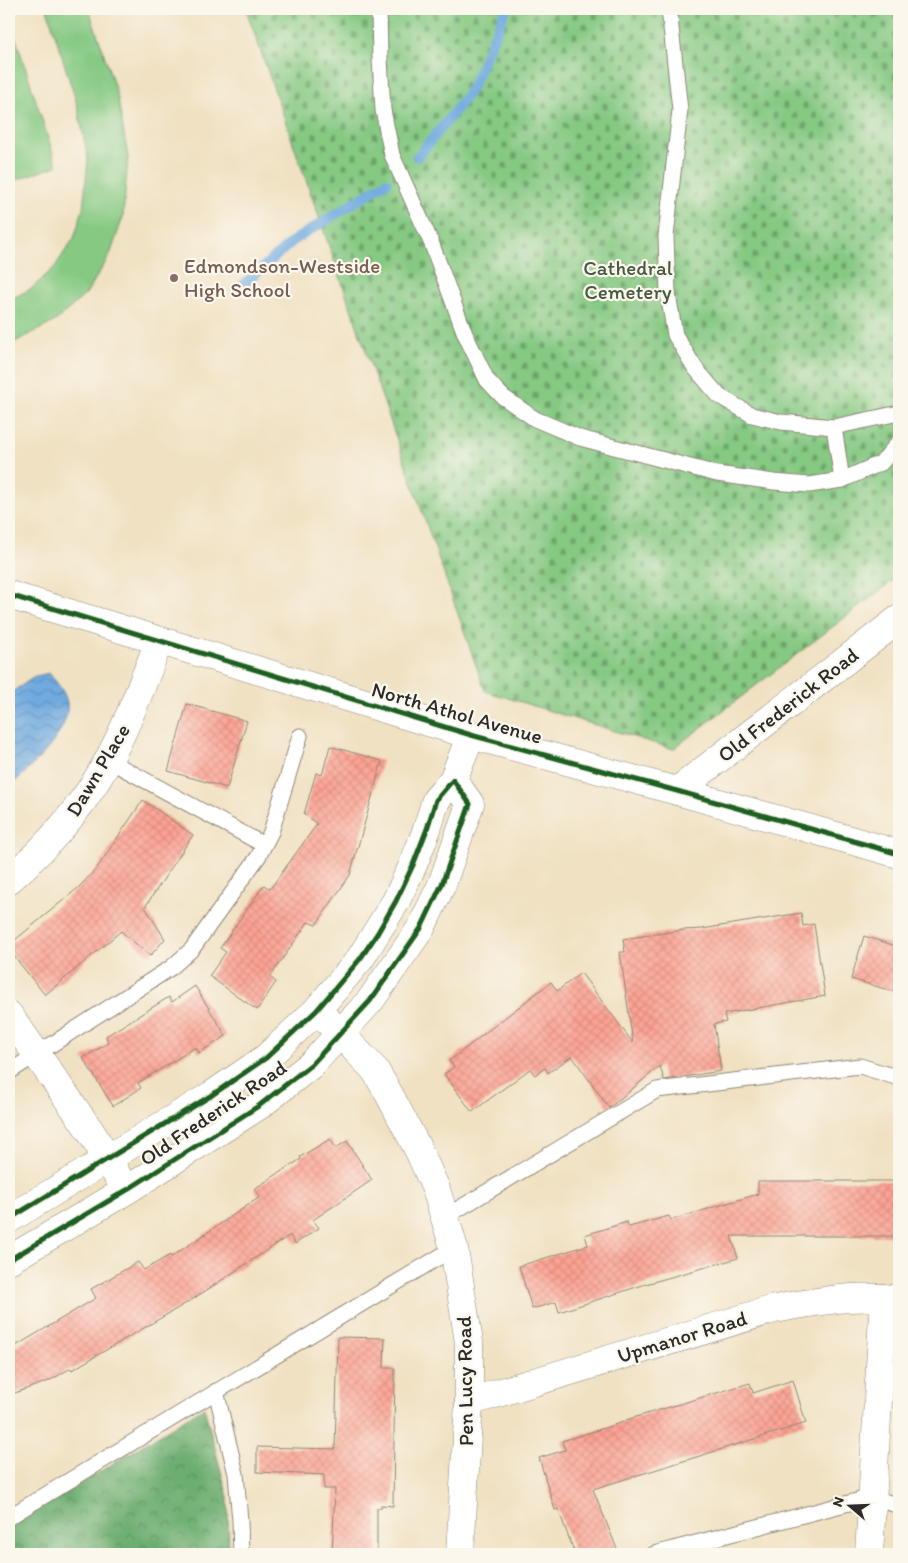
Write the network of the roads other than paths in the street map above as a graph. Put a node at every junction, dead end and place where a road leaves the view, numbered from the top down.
1 (379, 9) edge
2 (669, 9) edge
3 (899, 413) edge
4 (834, 428) junction
5 (899, 442) edge
6 (842, 480) junction
7 (9, 595) edge
8 (895, 628) edge
9 (159, 641) junction
10 (471, 735) junction
11 (300, 736) dead end
12 (108, 760) junction
13 (453, 780) junction
14 (677, 791) junction
15 (264, 845) junction
16 (899, 854) edge
17 (9, 880) edge
18 (316, 1011) junction
19 (9, 1014) edge
20 (341, 1034) junction
21 (37, 1054) junction
22 (9, 1072) edge
23 (899, 1078) edge
24 (108, 1160) junction
25 (126, 1190) junction
26 (445, 1217) junction
27 (9, 1219) edge
28 (454, 1248) junction
29 (9, 1260) edge
30 (892, 1299) edge
31 (216, 1391) junction
32 (469, 1402) junction
33 (872, 1497) junction
34 (899, 1506) edge
35 (9, 1517) edge
36 (661, 1553) edge
37 (241, 1554) edge
38 (460, 1554) edge
39 (869, 1554) edge

1 - 6 lane
2 - 4 lane
3 - 4 lane
4 - 6 lane
5 - 6 lane
7 - 9 street, North Athol Avenue
8 - 14 street, Old Frederick Road
9 - 10 street, North Athol Avenue
9 - 12 street, Dawn Place
10 - 13 street, Old Frederick Road
10 - 14 street, North Athol Avenue
11 - 15 lane
12 - 15 lane
12 - 17 street, Dawn Place
13 - 18 street, Old Frederick Road
13 - 20 street, Old Frederick Road
14 - 16 street, North Athol Avenue
15 - 21 lane
18 - 20 street, Pen Lucy Road
18 - 24 street, Old Frederick Road
19 - 21 street
20 - 25 street, Old Frederick Road
20 - 26 street, Pen Lucy Road
21 - 22 lane
21 - 24 street
23 - 26 lane
24 - 25 street
24 - 27 street, Old Frederick Road
25 - 29 street, Old Frederick Road
26 - 28 street, Pen Lucy Road
28 - 31 lane
28 - 32 street, Pen Lucy Road
30 - 32 street, Upmanor Road
30 - 33 street
31 - 35 lane
31 - 37 lane
32 - 38 street, Pen Lucy Road
33 - 34 lane
33 - 36 lane
33 - 39 street

